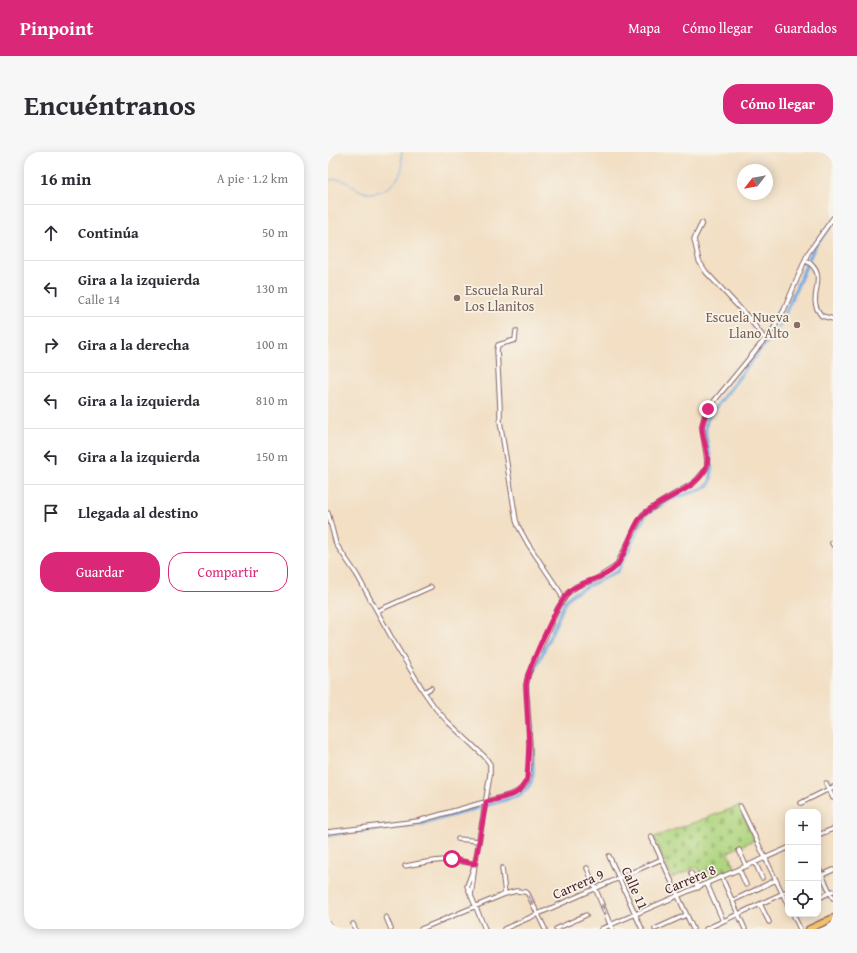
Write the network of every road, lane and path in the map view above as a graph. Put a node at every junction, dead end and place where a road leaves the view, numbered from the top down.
1 (833, 218) edge
2 (702, 223) dead end
3 (805, 260) junction
4 (833, 319) edge
5 (516, 331) dead end
6 (765, 339) junction
7 (328, 513) edge
8 (431, 587) dead end
9 (563, 600) junction
10 (377, 611) junction
11 (431, 688) dead end
12 (424, 692) junction
13 (826, 783) dead end
14 (831, 788) edge
15 (833, 798) edge
16 (486, 802) junction
17 (801, 803) dead end
18 (740, 806) dead end
19 (833, 829) edge
20 (328, 832) edge
21 (821, 834) edge
22 (651, 836) dead end
23 (458, 839) dead end
24 (480, 841) junction
25 (785, 849) edge
26 (739, 850) dead end
27 (609, 856) dead end
28 (765, 858) junction
29 (662, 859) junction
30 (755, 862) junction
31 (475, 864) junction
32 (405, 866) dead end
33 (746, 866) junction
34 (502, 868) dead end
35 (587, 868) dead end
36 (739, 869) junction
37 (833, 870) edge
38 (691, 873) dead end
39 (821, 876) edge
40 (821, 877) edge
41 (722, 878) junction
42 (762, 878) dead end
43 (619, 879) junction
44 (776, 880) junction
45 (707, 884) junction
46 (746, 885) dead end
47 (698, 888) junction
48 (596, 889) junction
49 (785, 892) edge
50 (832, 892) edge
51 (782, 893) junction
52 (505, 894) junction
53 (678, 896) junction
54 (821, 897) edge
55 (833, 898) edge
56 (785, 899) edge
57 (732, 901) junction
58 (760, 904) junction
59 (476, 907) junction
60 (538, 914) junction
61 (635, 914) junction
62 (738, 914) junction
63 (686, 915) junction
64 (586, 916) dead end
65 (794, 917) edge
66 (386, 918) dead end
67 (833, 918) edge
68 (724, 921) junction
69 (769, 922) dead end
70 (328, 924) edge
71 (353, 924) dead end
72 (611, 927) edge
73 (424, 928) edge
74 (640, 928) edge
75 (331, 929) edge
76 (355, 929) edge
77 (391, 929) edge
78 (485, 929) edge
79 (504, 929) edge
80 (545, 929) edge
81 (556, 929) edge
82 (601, 929) edge
83 (654, 929) edge
84 (693, 929) edge
85 (706, 929) edge
86 (745, 929) edge
87 (800, 929) edge
88 (809, 929) edge

1 - 3 street
2 - 6 street
3 - 4 street
3 - 6 street
5 - 9 street
6 - 9 street
7 - 10 street
8 - 10 street
9 - 16 street
10 - 12 street
11 - 12 street
12 - 16 street
13 - 14 street
14 - 15 street
14 - 17 street
16 - 20 street
16 - 24 street
18 - 28 street
19 - 21 street
22 - 29 street
23 - 24 street
24 - 31 street
25 - 28 street, Carrera 8
26 - 33 street
27 - 43 street, Calle 11
28 - 30 street, Carrera 8
28 - 44 street
29 - 43 street, Carrera 9
29 - 53 street
30 - 33 street, Carrera 8
30 - 42 street
31 - 32 street
31 - 59 street
33 - 36 street, Carrera 8
34 - 52 street
35 - 48 street
36 - 41 street, Carrera 8
36 - 46 street
37 - 39 street
38 - 47 street
40 - 50 street
41 - 45 street, Carrera 8
41 - 57 street
43 - 48 street, Carrera 9
43 - 61 street, Calle 11
44 - 51 street
44 - 57 street
45 - 47 street, Carrera 8
45 - 68 street
47 - 53 street, Carrera 8
48 - 60 street, Carrera 9
72 -> 48 street
49 - 51 street
50 - 54 street
50 - 55 street
51 - 56 street
51 - 58 street
52 - 59 street
52 -> 60 street
53 - 61 street, Carrera 8
53 - 63 street
57 - 62 street
58 - 62 street
58 - 69 street
59 - 73 street
59 - 78 street
60 - 79 street, Carrera 9
60 - 80 street
61 - 72 street, Carrera 8
61 - 74 street, Calle 11
62 - 68 street
62 - 86 street
63 - 83 street
63 - 84 street
64 - 81 street
65 - 87 street
66 - 77 street
67 - 88 main road
68 - 85 street
70 - 75 street
71 - 76 street
72 - 82 street, Carrera 8

